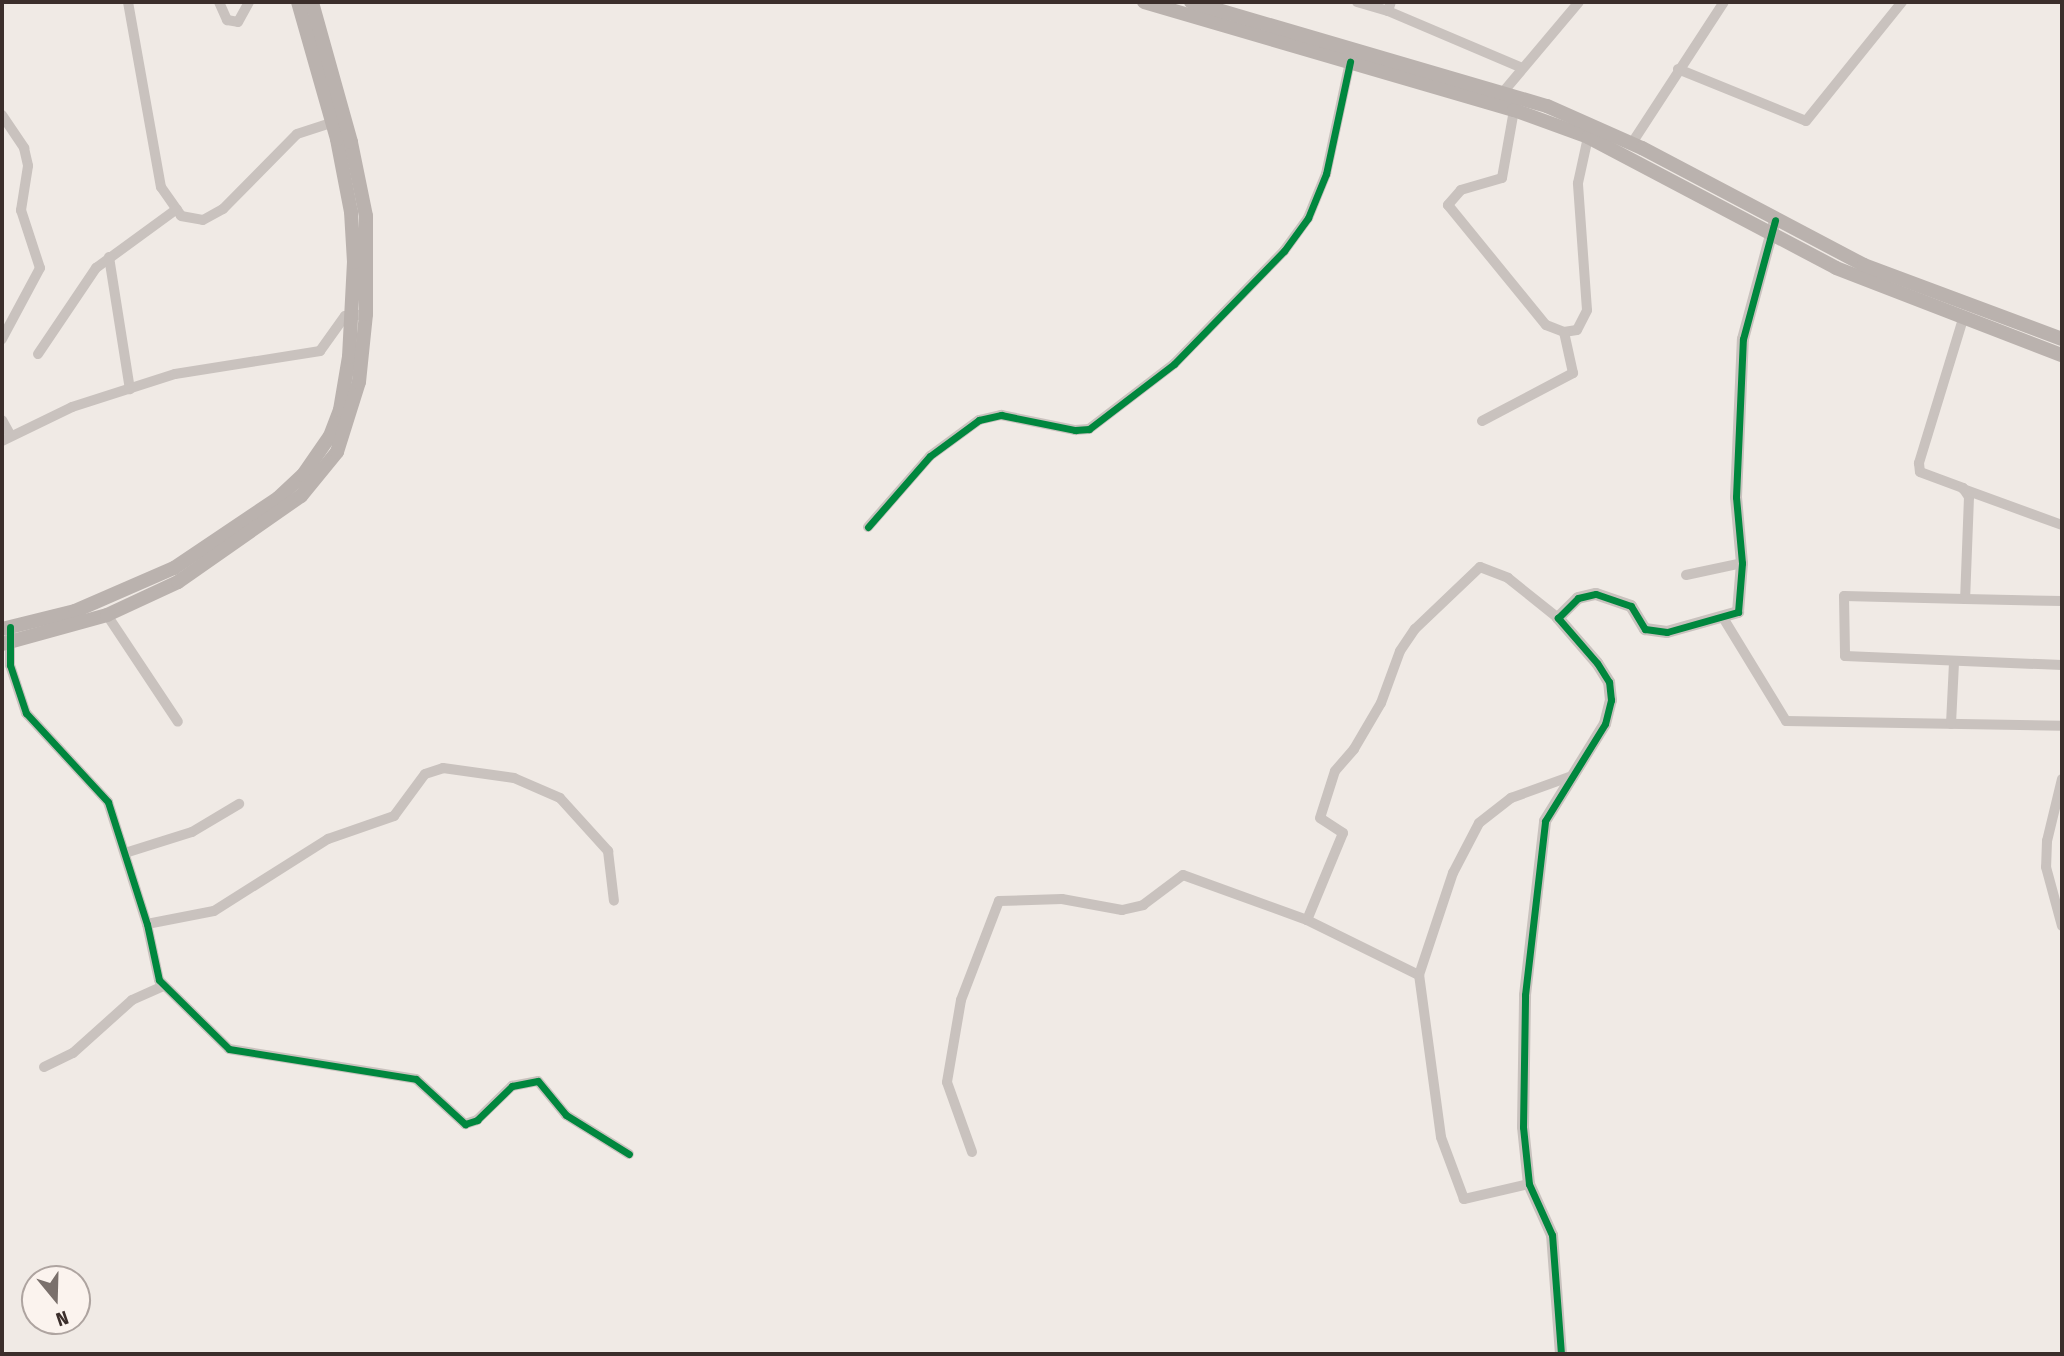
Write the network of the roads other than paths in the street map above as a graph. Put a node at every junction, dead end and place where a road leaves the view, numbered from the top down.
1 (128, 2) edge
2 (219, 2) edge
3 (249, 2) edge
4 (298, 2) edge
5 (312, 2) edge
6 (1144, 2) edge
7 (1191, 2) edge
8 (1357, 2) edge
9 (1579, 2) edge
10 (1724, 2) edge
11 (1902, 2) edge
12 (1210, 4) edge
13 (1390, 6) edge
14 (1244, 24) junction
15 (1350, 62) junction
16 (1520, 67) junction
17 (1678, 69) junction
18 (1463, 87) junction
19 (1504, 91) junction
20 (1514, 110) junction
21 (2, 118) edge
22 (338, 121) junction
23 (1588, 137) junction
24 (1632, 143) junction
25 (177, 209) junction
26 (1775, 220) junction
27 (1769, 234) junction
28 (109, 257) junction
29 (359, 313) junction
30 (1963, 319) junction
31 (1564, 332) junction
32 (2, 339) edge
33 (2062, 339) edge
34 (38, 354) dead end
35 (2062, 355) edge
36 (130, 389) junction
37 (2, 420) edge
38 (1482, 421) dead end
39 (6, 438) edge
40 (1963, 488) junction
41 (2062, 525) edge
42 (868, 527) dead end
43 (1742, 563) junction
44 (1686, 575) dead end
45 (1965, 598) junction
46 (2062, 601) edge
47 (107, 615) junction
48 (1722, 616) junction
49 (1558, 618) junction
50 (6, 628) edge
51 (4, 644) edge
52 (1954, 663) junction
53 (2062, 665) edge
54 (178, 722) dead end
55 (1951, 724) junction
56 (2062, 726) edge
57 (1569, 777) junction
58 (2062, 779) edge
59 (239, 804) dead end
60 (125, 853) junction
61 (614, 901) dead end
62 (1307, 919) junction
63 (147, 924) junction
64 (2062, 926) edge
65 (1419, 975) junction
66 (159, 980) junction
67 (44, 1067) dead end
68 (972, 1152) dead end
69 (629, 1154) dead end
70 (1529, 1184) junction
71 (1562, 1354) edge

1 - 25 street
2 - 3 street
4 - 22 main road
5 - 22 main road
6 - 14 main road
7 - 12 main road
8 - 13 street
9 - 16 street
10 - 17 street
11 - 17 street
12 - 14 main road
13 - 16 street
14 - 15 main road
14 - 18 main road
15 - 18 main road
15 - 42 street
16 - 19 street
17 - 24 street
18 - 19 main road
18 - 20 main road
19 - 24 main road
20 - 23 main road
20 - 31 street
21 - 32 street
22 - 25 street
22 - 29 main road
23 - 27 main road
23 - 31 street
24 - 26 main road
25 - 28 street
26 - 27 street
26 - 33 main road
27 - 30 main road
27 - 43 street
28 - 34 street
28 - 36 street
29 - 36 street
29 - 47 main road
29 - 50 main road
30 - 35 main road
30 - 40 street
31 - 38 street
36 - 39 street
37 - 39 street
40 - 41 street
40 - 45 street
43 - 44 street
43 - 48 street
45 - 46 street
45 - 52 street
47 - 51 main road
47 - 54 street
48 - 49 street
48 - 55 street
49 - 57 street
49 - 62 street
50 - 51 street
51 - 60 street
52 - 53 street
52 - 55 street
55 - 56 street
57 - 65 street
57 - 70 street
58 - 64 street
59 - 60 street
60 - 63 street
61 - 63 street
62 - 65 street
62 - 68 street
63 - 66 street
65 - 70 street
66 - 67 street
66 - 69 street
70 - 71 street

